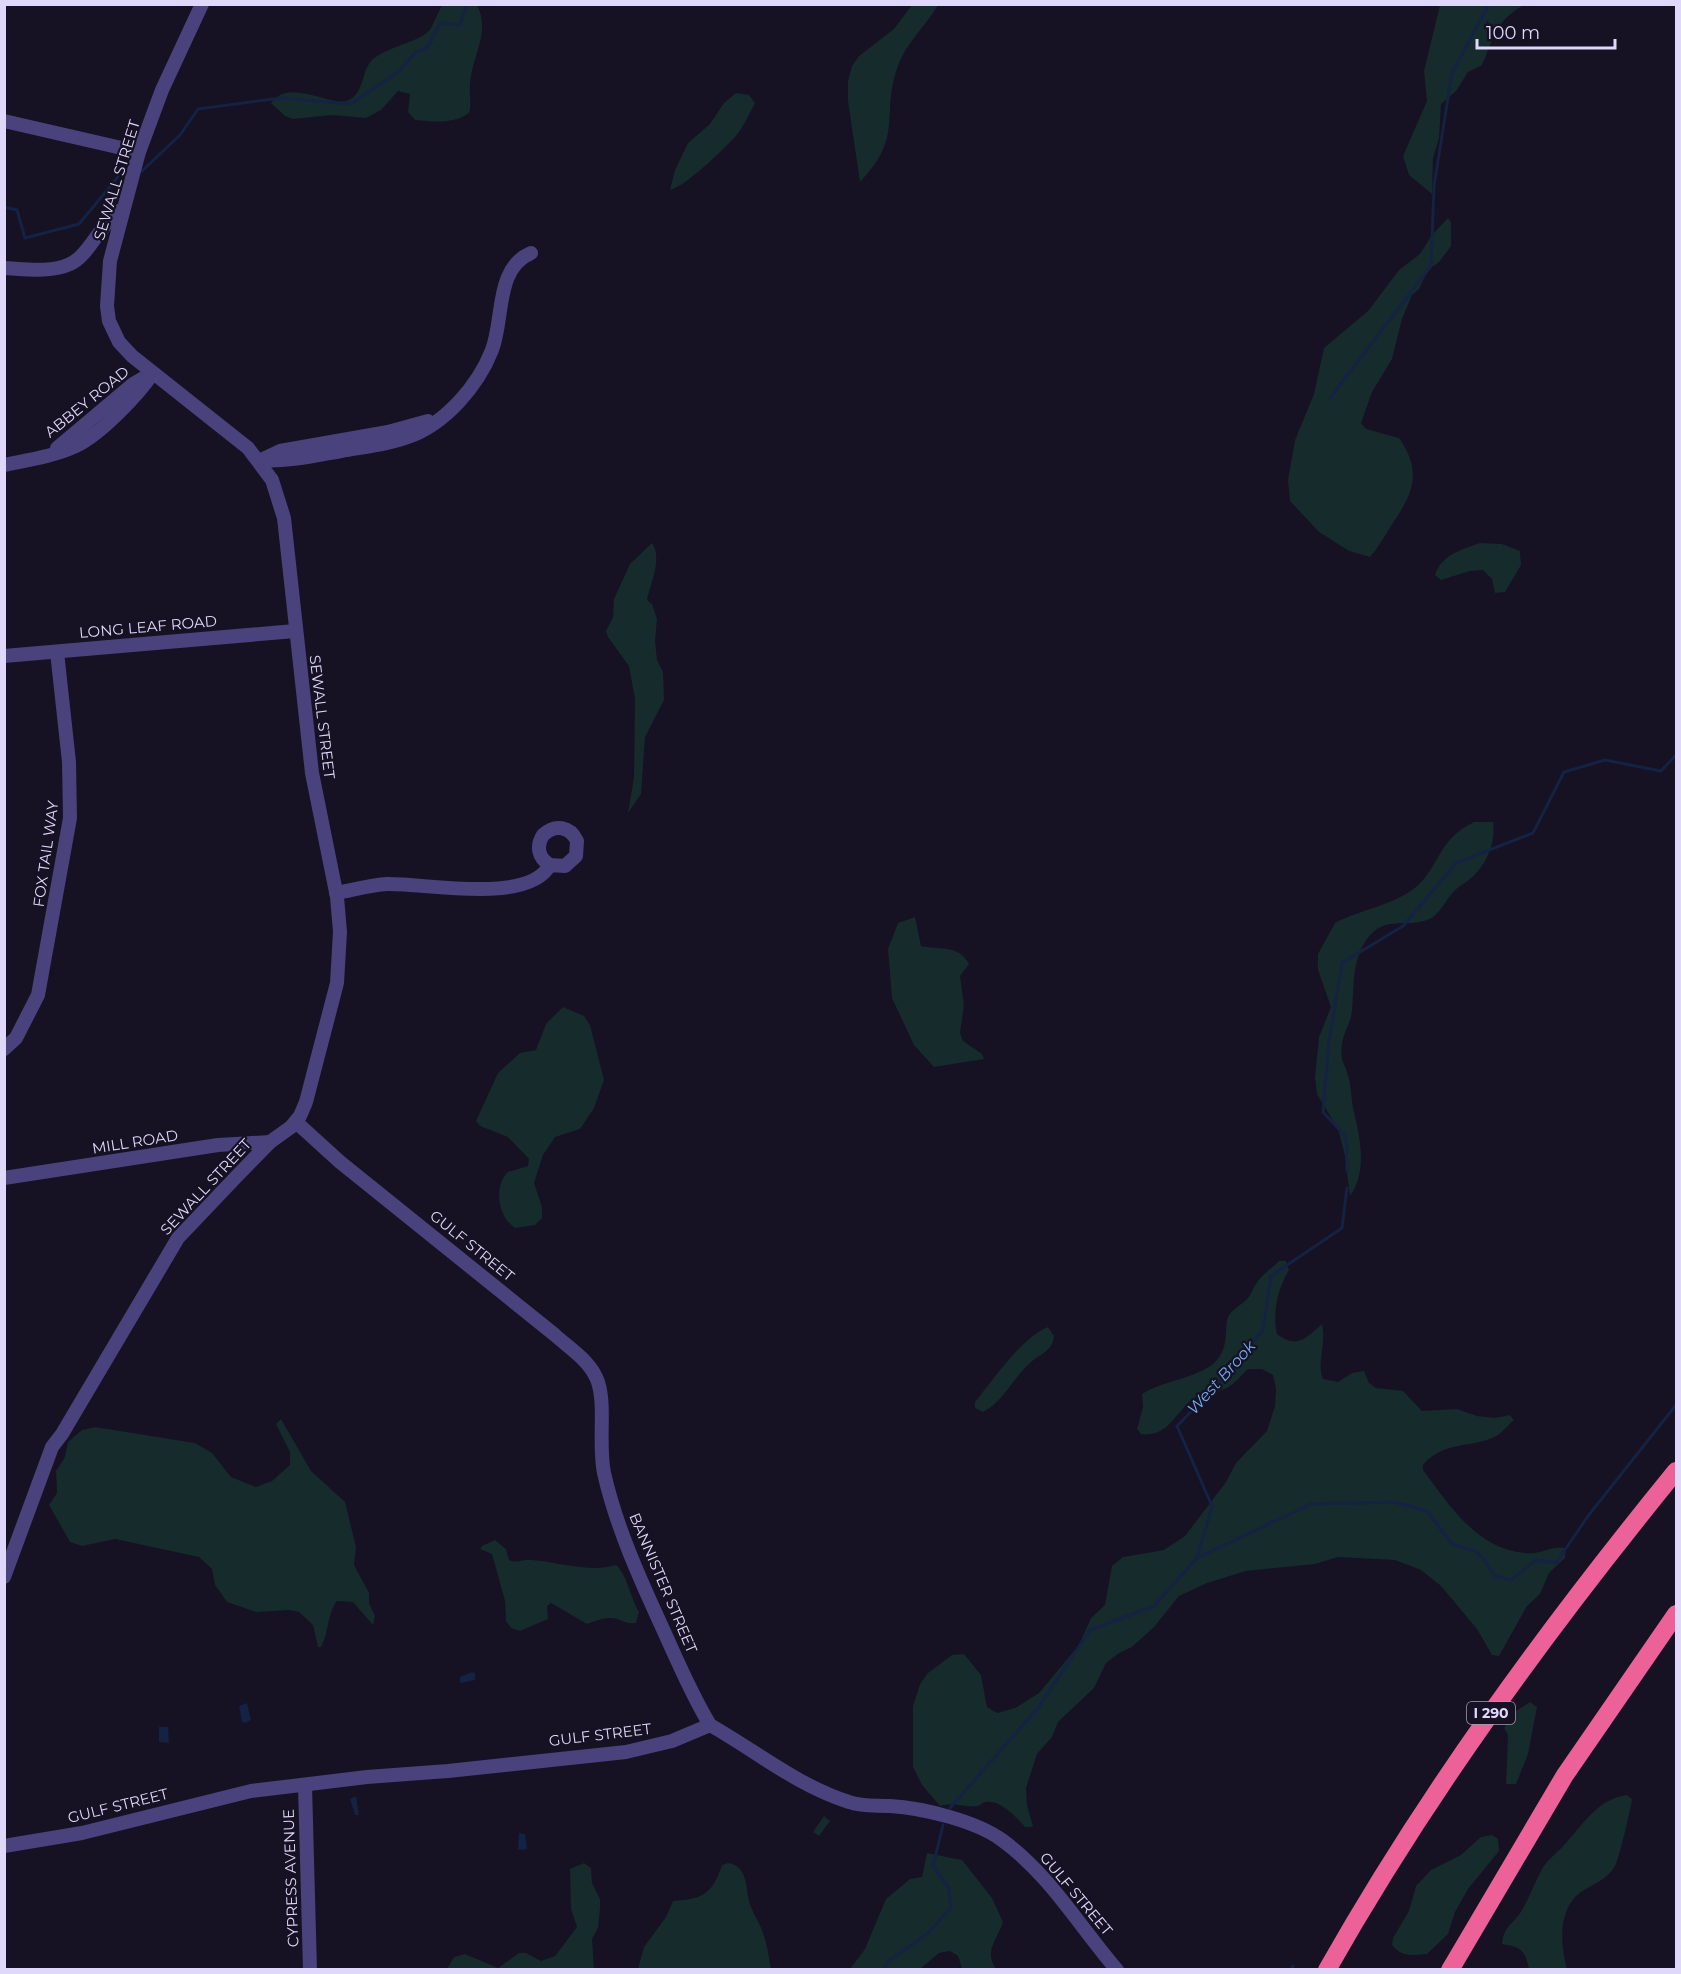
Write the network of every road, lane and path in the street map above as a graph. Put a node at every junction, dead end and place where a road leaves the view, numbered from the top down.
1 (202, 4) edge
2 (4, 121) edge
3 (139, 152) junction
4 (122, 210) junction
5 (531, 253) dead end
6 (4, 268) edge
7 (153, 373) junction
8 (259, 460) junction
9 (4, 465) edge
10 (295, 631) junction
11 (57, 652) junction
12 (4, 656) edge
13 (550, 866) dead end
14 (336, 893) junction
15 (4, 1049) edge
16 (296, 1122) junction
17 (270, 1142) junction
18 (4, 1178) edge
19 (600, 1413) joint
20 (1677, 1471) edge
21 (4, 1577) edge
22 (1677, 1614) edge
23 (710, 1725) junction
24 (305, 1785) junction
25 (4, 1846) edge
26 (310, 1970) edge
27 (1117, 1970) edge
28 (1327, 1970) edge
29 (1450, 1970) edge

1 - 3 street, SEWALL STREET
2 - 3 street
3 - 4 street, SEWALL STREET
4 - 6 street
4 - 7 street, SEWALL STREET
5 - 8 street
7 - 8 street, SEWALL STREET
7 - 9 street, ABBEY ROAD
8 - 10 street, SEWALL STREET
10 - 11 street, LONG LEAF ROAD
10 - 14 street, SEWALL STREET
11 - 12 street, LONG LEAF ROAD
11 - 15 street, FOX TAIL WAY
13 - 14 street
14 - 16 street, SEWALL STREET
16 - 17 street, SEWALL STREET
16 - 19 street, GULF STREET
17 - 18 street, MILL ROAD
17 - 21 street, SEWALL STREET
19 - 23 street, BANNISTER STREET
20 - 28 highway, I 290
22 - 29 highway
23 - 24 street, GULF STREET
23 - 27 street, GULF STREET
24 - 25 street, GULF STREET
24 - 26 street, CYPRESS AVENUE

